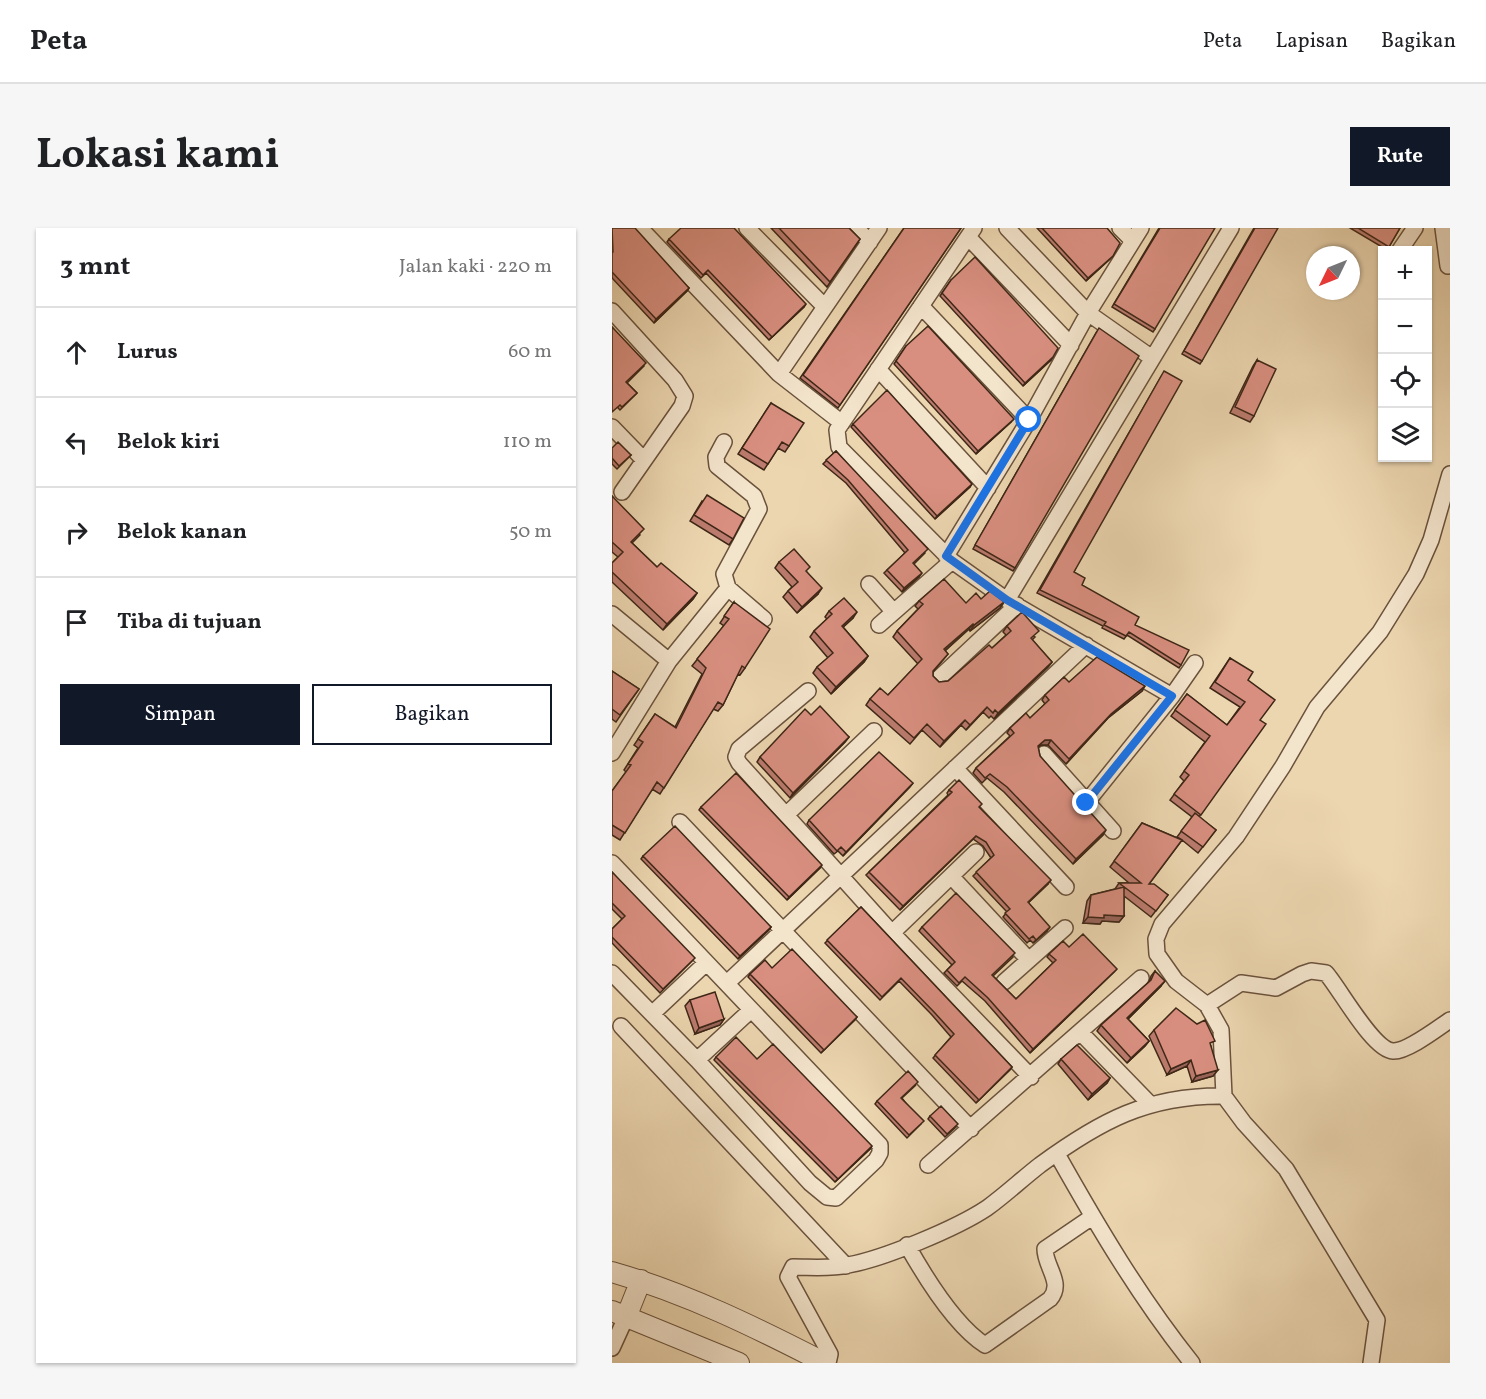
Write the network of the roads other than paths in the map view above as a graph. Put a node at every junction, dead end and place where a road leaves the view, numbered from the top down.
1 (640, 228) edge
2 (747, 228) edge
3 (856, 228) edge
4 (879, 228) edge
5 (1007, 228) edge
6 (1120, 228) edge
7 (1231, 228) edge
8 (1415, 228) edge
9 (1443, 228) edge
10 (971, 232) edge
11 (1137, 235) edge
12 (870, 242) junction
13 (1403, 246) edge
14 (1448, 266) dead end
15 (921, 306) junction
16 (825, 308) junction
17 (612, 311) edge
18 (1088, 313) junction
19 (1071, 345) junction
20 (1152, 358) junction
21 (878, 369) junction
22 (779, 374) junction
23 (1029, 420) junction
24 (842, 423) junction
25 (612, 427) edge
26 (724, 442) dead end
27 (644, 460) junction
28 (1450, 474) edge
29 (988, 488) junction
30 (622, 492) dead end
31 (949, 559) junction
32 (870, 584) dead end
33 (728, 588) junction
34 (1012, 603) junction
35 (893, 611) junction
36 (612, 614) edge
37 (764, 619) dead end
38 (879, 625) dead end
39 (1086, 645) junction
40 (669, 661) junction
41 (1195, 663) dead end
42 (938, 679) edge
43 (808, 691) dead end
44 (1172, 696) junction
45 (874, 731) dead end
46 (612, 753) edge
47 (1044, 754) dead end
48 (955, 768) junction
49 (1086, 803) junction
50 (787, 814) junction
51 (680, 822) dead end
52 (1113, 831) dead end
53 (976, 852) dead end
54 (612, 863) edge
55 (842, 874) junction
56 (951, 876) junction
57 (1066, 887) dead end
58 (1065, 928) dead end
59 (783, 932) junction
60 (892, 933) junction
61 (1029, 960) junction
62 (705, 964) junction
63 (612, 973) edge
64 (1141, 978) dead end
65 (1004, 982) dead end
66 (727, 983) junction
67 (1207, 1005) junction
68 (751, 1010) junction
69 (653, 1013) junction
70 (1448, 1024) edge
71 (621, 1026) dead end
72 (1081, 1033) junction
73 (697, 1060) junction
74 (1031, 1077) junction
75 (1224, 1095) junction
76 (1150, 1104) junction
77 (971, 1129) junction
78 (1057, 1154) junction
79 (928, 1165) dead end
80 (1092, 1217) junction
81 (907, 1245) junction
82 (846, 1266) junction
83 (612, 1272) edge
84 (641, 1280) junction
85 (620, 1313) edge
86 (612, 1348) edge
87 (739, 1363) edge
88 (826, 1363) edge
89 (1192, 1363) edge
90 (1371, 1363) edge

1 - 22 street
2 - 16 street
3 - 12 street
4 - 12 street
5 - 18 street
6 - 11 street
7 - 20 street
8 - 13 street
9 - 14 street
10 - 15 street
10 - 19 street
11 - 18 street
12 - 16 street
15 - 21 street
15 - 23 street
16 - 22 street
17 - 27 street
18 - 19 street
18 - 20 street
19 - 23 street
20 - 34 street
21 - 24 street
21 - 29 street
22 - 24 street
23 - 29 street
24 - 31 street
25 - 27 street
26 - 33 street
27 - 30 street
28 - 67 street
29 - 31 street
31 - 34 street
31 - 35 street
32 - 35 street
33 - 37 street
33 - 40 street
34 - 39 street
34 - 42 street
35 - 38 street
36 - 40 street
39 - 44 street
39 - 48 street
40 - 46 street
41 - 44 street
43 - 50 street
44 - 49 street
45 - 50 street
47 - 49 street
48 - 55 street
48 - 57 street
49 - 52 street
50 - 55 street
51 - 59 street
53 - 56 street
54 - 62 street
55 - 59 street
55 - 60 street
56 - 60 street
56 - 61 street
58 - 61 street
59 - 66 street
59 - 77 street
60 - 74 street
61 - 65 street
62 - 66 street
62 - 69 street
63 - 69 street
64 - 72 street
66 - 68 street
67 - 70 street
67 - 75 street
68 - 73 street
68 - 73 street
69 - 73 street
71 - 82 street
72 - 74 street
72 - 76 street
74 - 77 street
75 - 76 street
75 - 90 street
76 - 78 street
77 - 79 street
78 - 80 street
78 - 81 street
80 - 81 street
80 - 89 street
81 - 82 street
82 - 88 street
83 - 84 street
84 - 85 street
84 - 88 street
85 - 86 street
85 - 87 street

